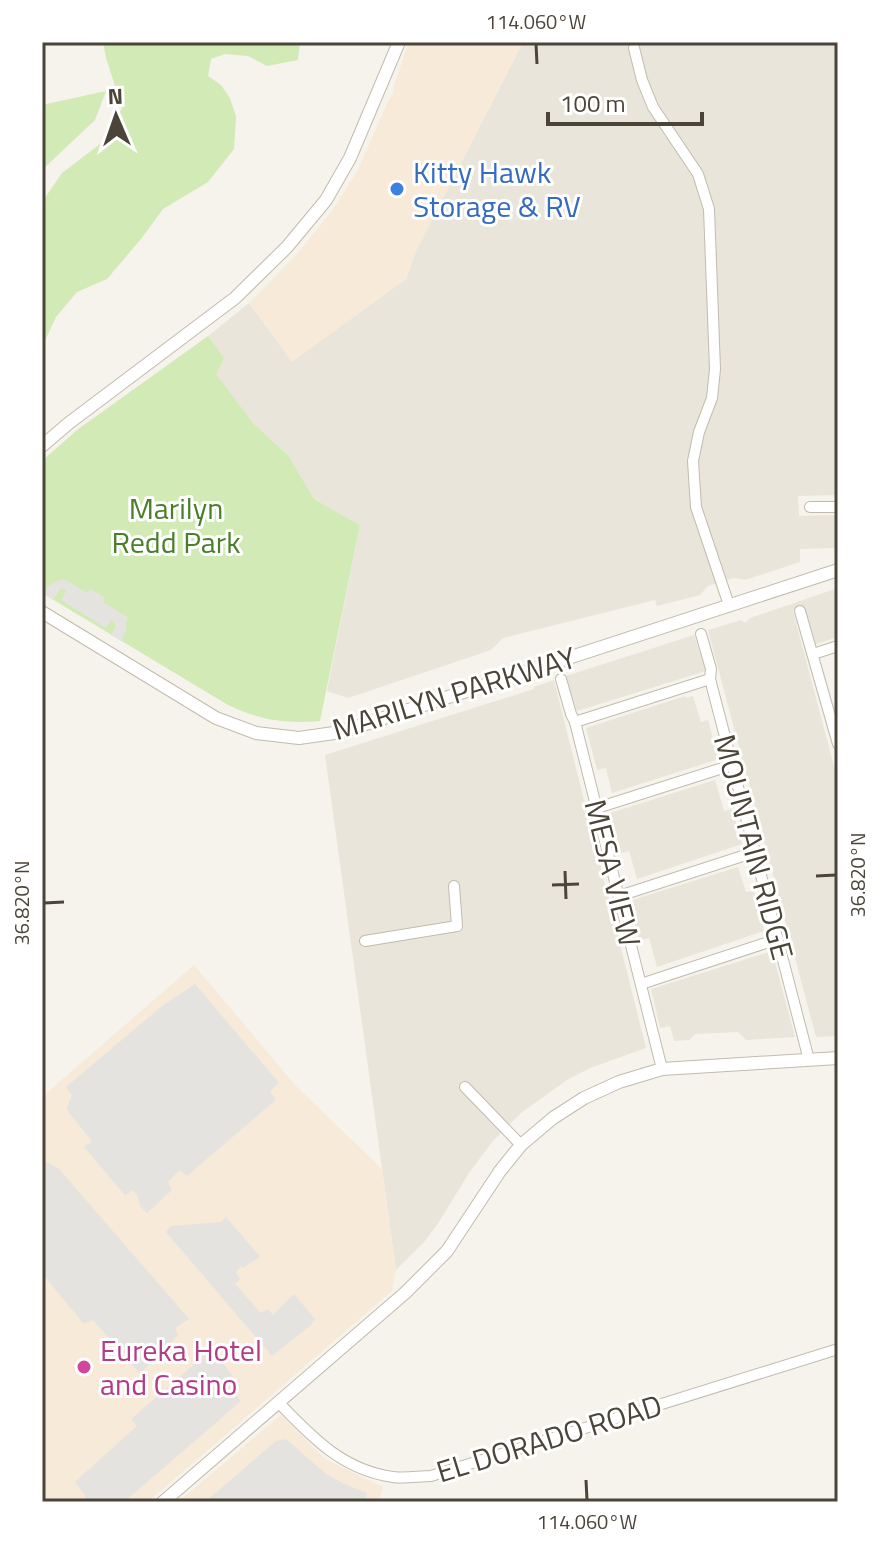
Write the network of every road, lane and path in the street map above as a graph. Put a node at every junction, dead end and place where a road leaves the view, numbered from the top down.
1 (399, 42) edge
2 (634, 48) dead end
3 (42, 446) edge
4 (810, 507) dead end
5 (838, 507) edge
6 (838, 570) edge
7 (729, 605) junction
8 (800, 611) dead end
9 (42, 612) edge
10 (701, 634) dead end
11 (838, 646) edge
12 (813, 654) junction
13 (561, 679) dead end
14 (710, 679) junction
15 (575, 722) junction
16 (838, 744) edge
17 (732, 765) junction
18 (597, 808) junction
19 (755, 852) junction
20 (454, 886) dead end
21 (619, 896) junction
22 (778, 939) junction
23 (365, 941) dead end
24 (641, 984) junction
25 (838, 1058) edge
26 (809, 1060) junction
27 (662, 1069) junction
28 (465, 1087) dead end
29 (521, 1145) junction
30 (838, 1349) edge
31 (278, 1402) junction
32 (163, 1502) edge

1 - 3 street
2 - 7 street
4 - 5 street
6 - 7 street, MARILYN PARKWAY
7 - 9 street, MARILYN PARKWAY
8 - 12 street
10 - 14 street, MOUNTAIN RIDGE
11 - 12 street
12 - 16 street
13 - 15 street, MESA VIEW
14 - 15 street
14 - 17 street, MOUNTAIN RIDGE
15 - 18 street, MESA VIEW
17 - 18 street
17 - 19 street, MOUNTAIN RIDGE
18 - 21 street, MESA VIEW
19 - 21 street
19 - 22 street, MOUNTAIN RIDGE
20 - 23 street
21 - 24 street, MESA VIEW
22 - 24 street
22 - 26 street, MOUNTAIN RIDGE
24 - 27 street, MESA VIEW
25 - 26 street
26 - 27 street
27 - 29 street
28 - 29 street
29 - 31 street
30 - 31 street, EL DORADO ROAD
31 - 32 street

